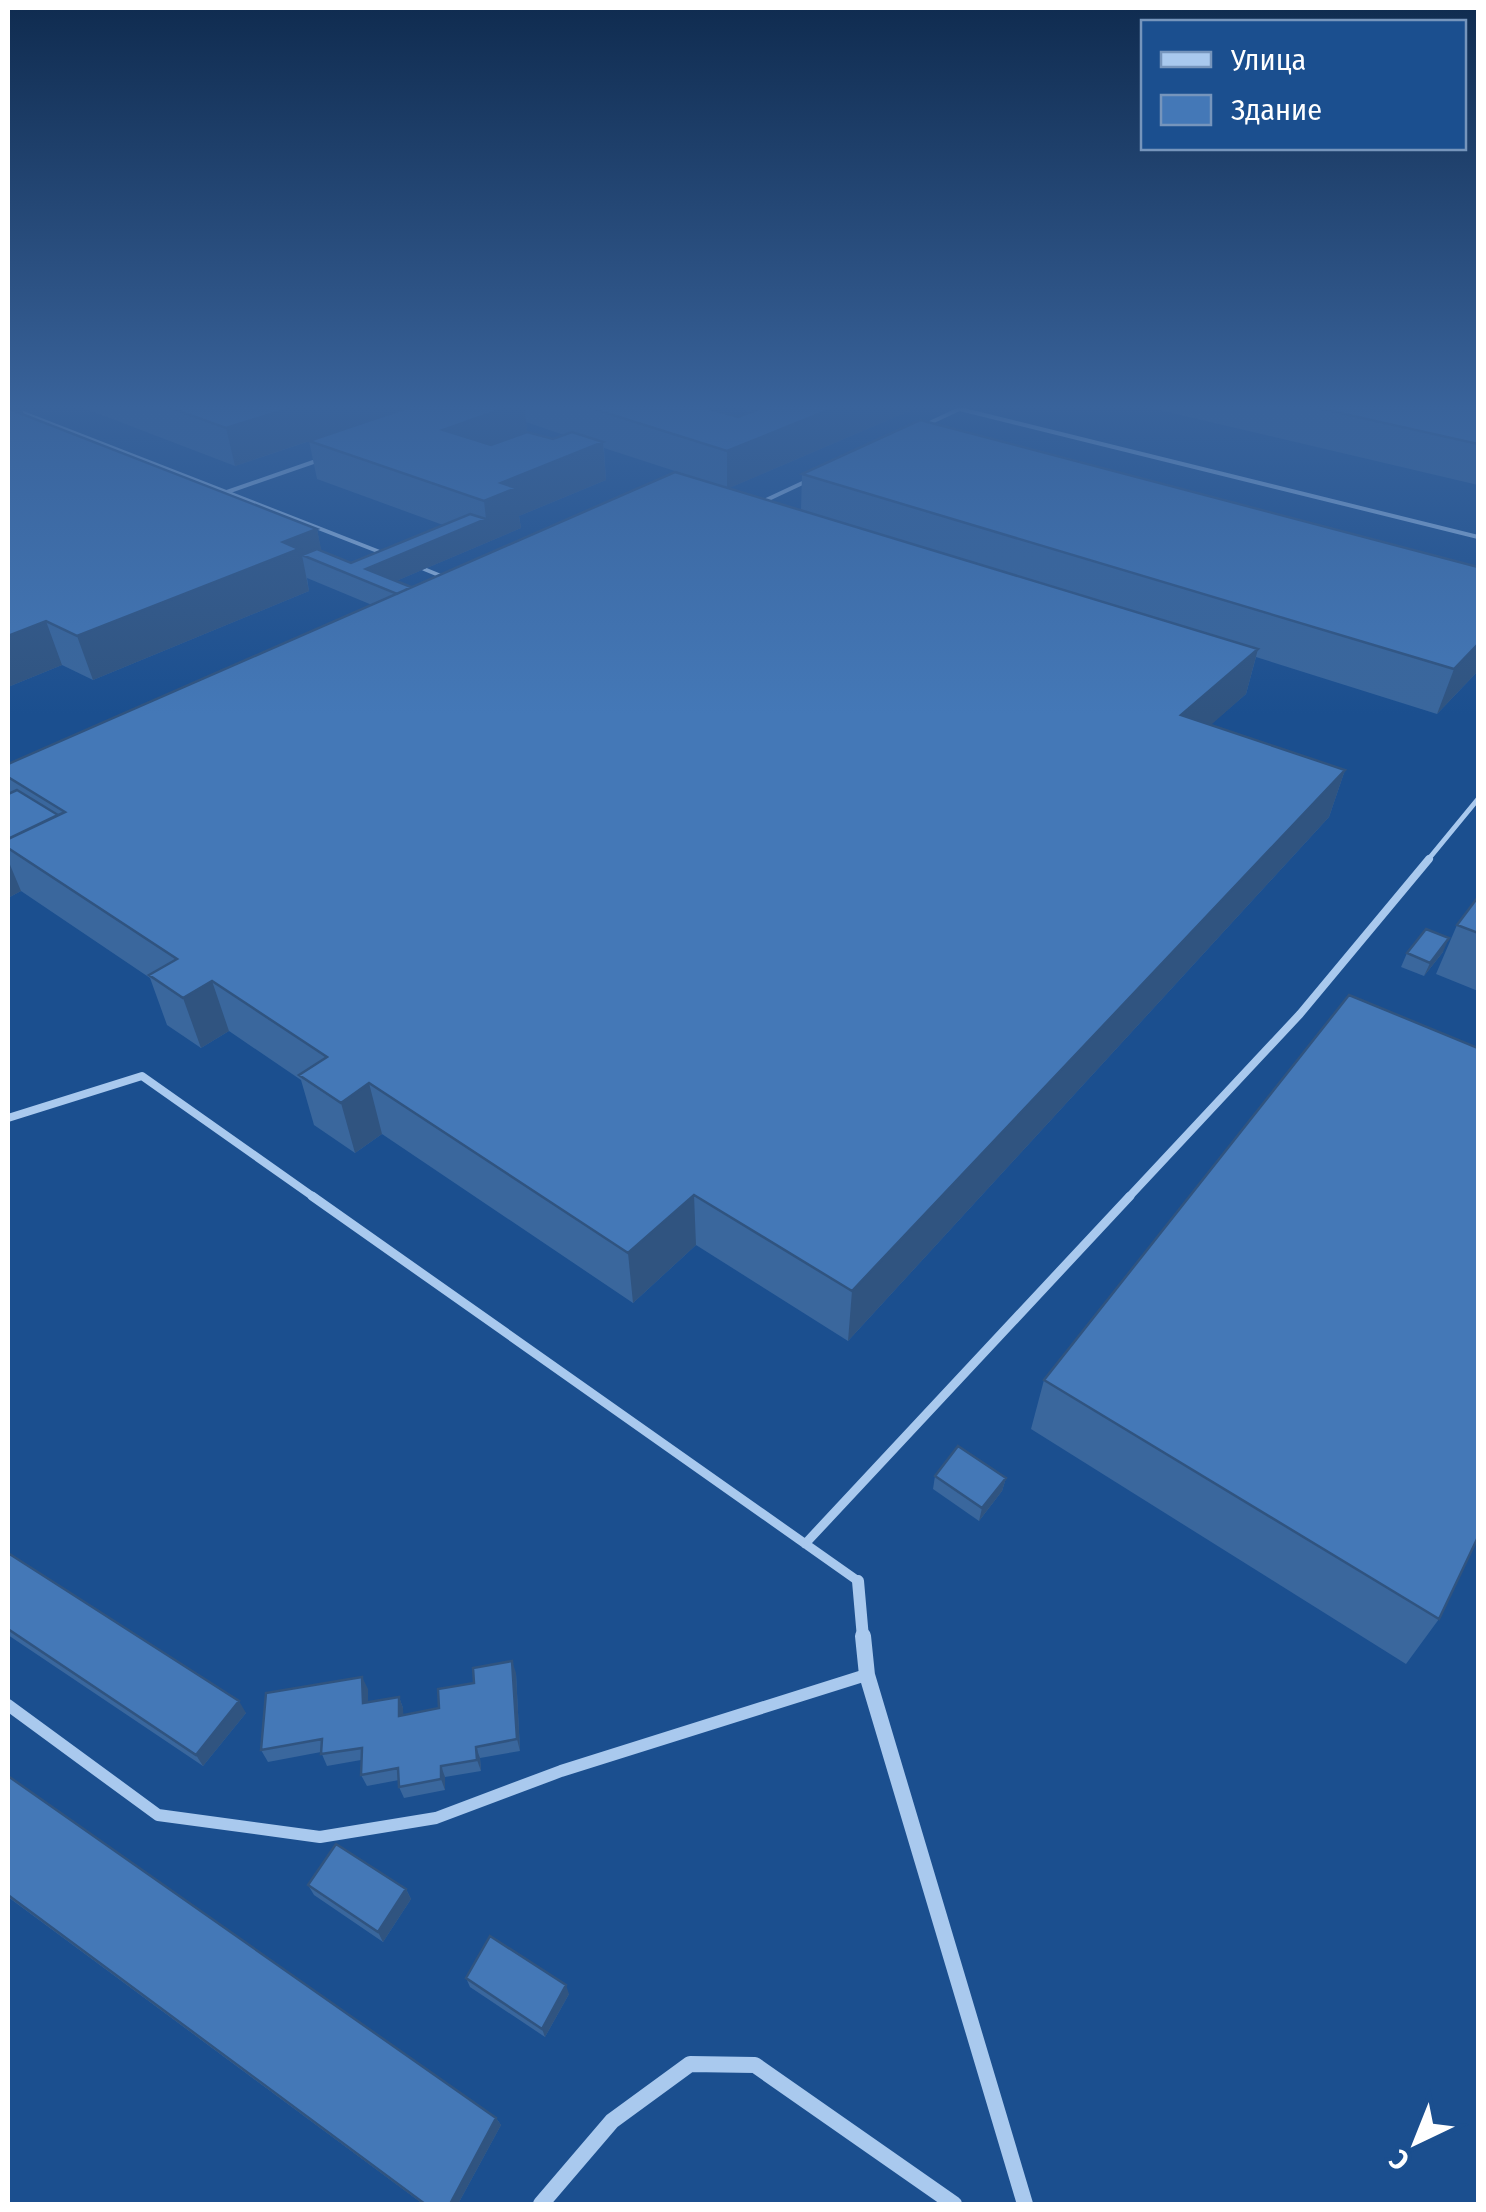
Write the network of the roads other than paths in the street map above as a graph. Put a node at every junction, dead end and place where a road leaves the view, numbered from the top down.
1 (268, 508) edge
2 (1359, 508) edge
3 (1478, 538) edge
4 (390, 556) edge
5 (424, 569) edge
6 (450, 580) edge
7 (1478, 799) edge
8 (8, 1118) edge
9 (805, 1544) junction
10 (858, 1581) joint
11 (867, 1675) junction
12 (8, 1705) edge
13 (541, 2204) edge
14 (954, 2204) edge
15 (1025, 2204) edge

1 - 4 lane
2 - 3 lane
5 - 6 lane
7 - 9 lane
8 - 9 lane
9 - 10 lane
10 - 11 street
11 - 12 lane
11 - 15 street
13 - 14 street

